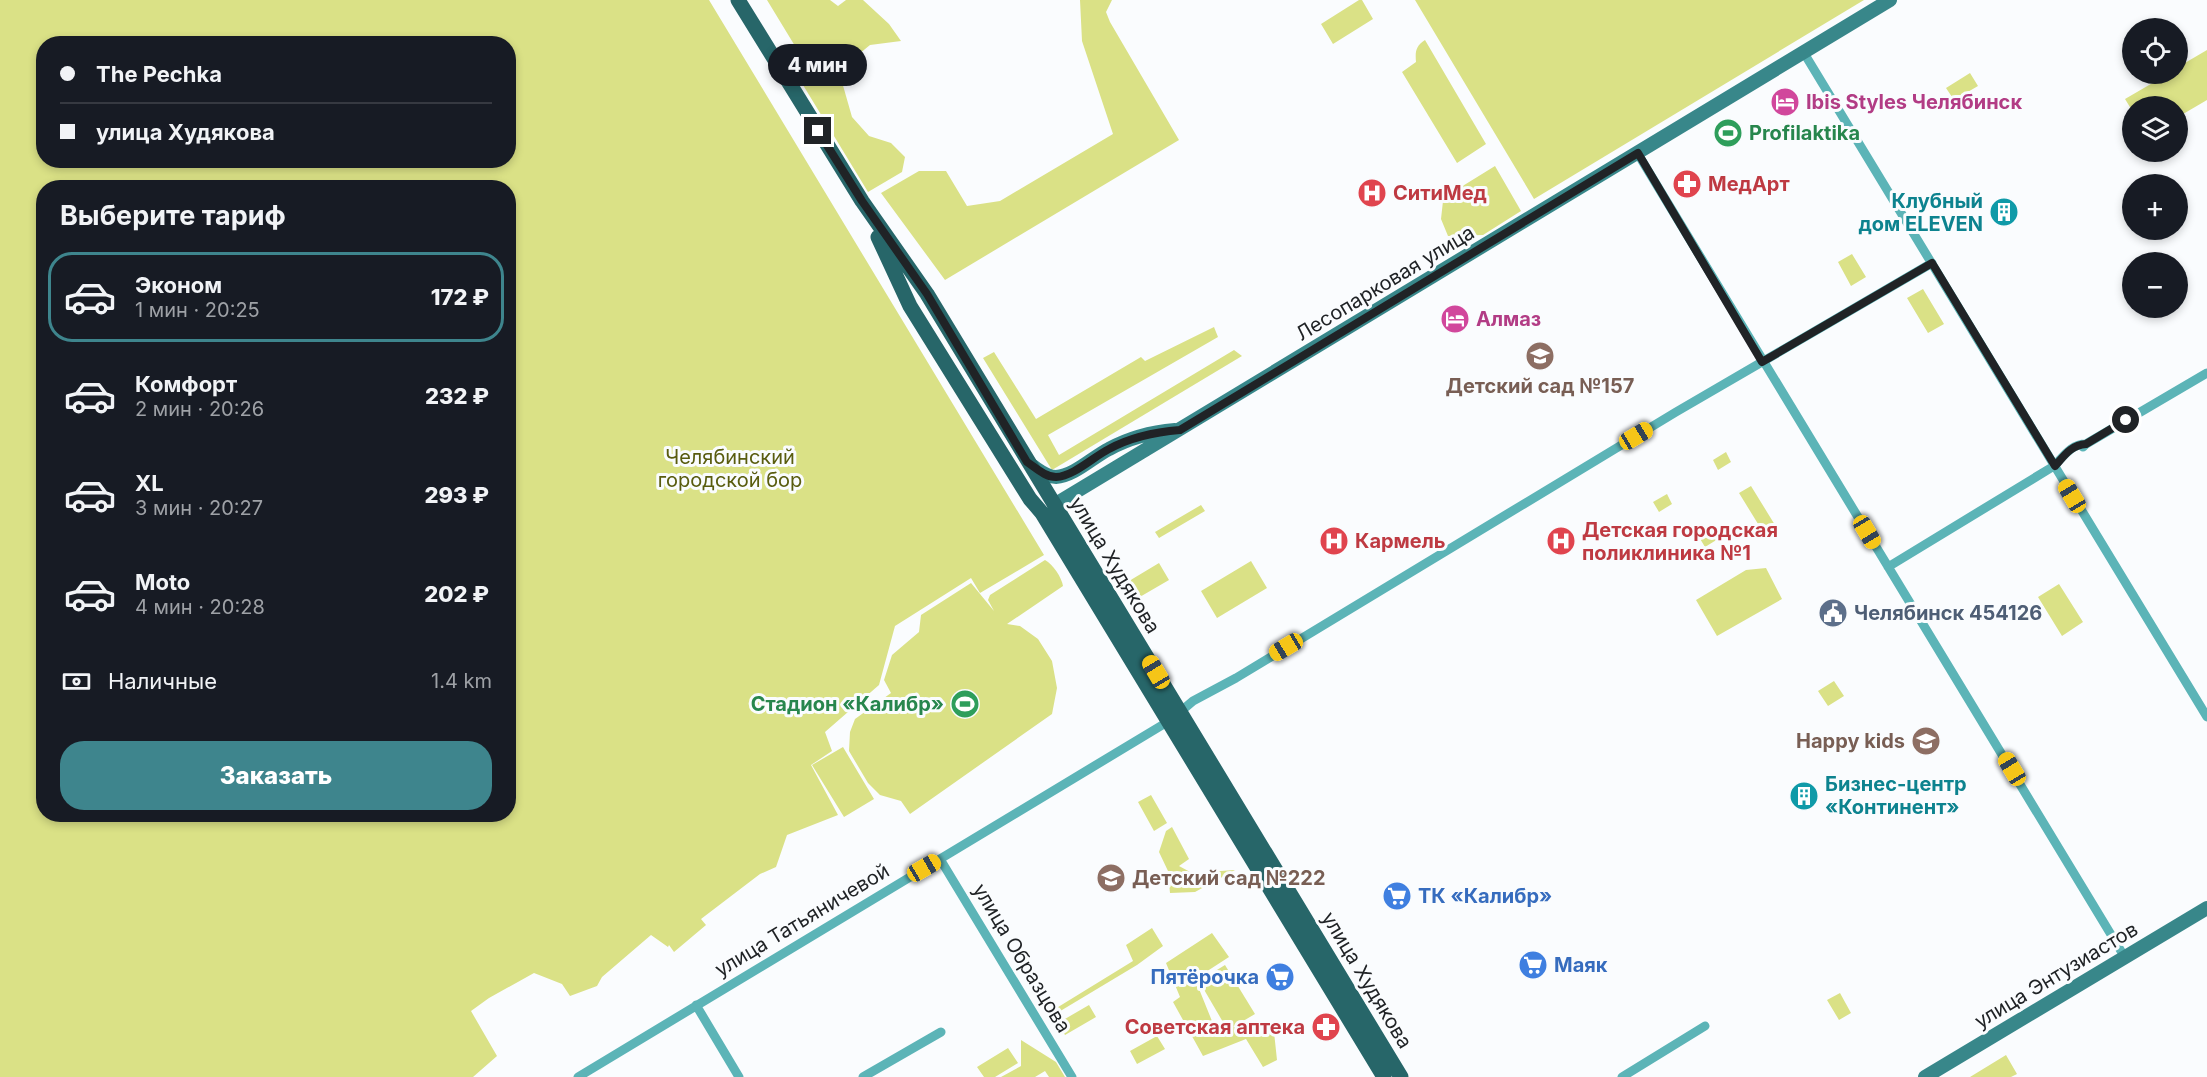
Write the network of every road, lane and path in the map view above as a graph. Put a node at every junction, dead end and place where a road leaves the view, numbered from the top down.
1 (738, 0) edge
2 (1890, 0) edge
3 (1804, 53) junction
4 (1638, 153) junction
5 (862, 201) junction
6 (1932, 263) junction
7 (1762, 362) junction
8 (2207, 373) edge
9 (1180, 430) junction
10 (1027, 462) junction
11 (2055, 466) junction
12 (1048, 509) junction
13 (1888, 567) junction
14 (1174, 717) junction
15 (2207, 717) edge
16 (940, 859) junction
17 (2207, 908) edge
18 (2124, 956) junction
19 (696, 1005) junction
20 (1705, 1026) dead end
21 (941, 1032) dead end
22 (578, 1077) edge
23 (739, 1077) edge
24 (863, 1077) edge
25 (1072, 1077) edge
26 (1384, 1077) edge
27 (1401, 1077) edge
28 (1622, 1077) edge
29 (1925, 1077) edge

1 - 5 main road, улица Худякова
2 - 3 main road, Лесопарковая улица
3 - 4 main road, Лесопарковая улица
3 - 6 street
4 - 7 street
4 - 9 main road, Лесопарковая улица
5 - 10 main road, улица Худякова
5 - 12 main road, улица Худякова
6 - 7 street, улица Татьяничевой
6 - 11 street
7 - 13 street
7 - 14 street, улица Татьяничевой
8 - 11 street
9 - 10 main road
9 - 12 main road, Лесопарковая улица
10 - 12 main road, улица Худякова
11 - 13 street
11 - 15 street
12 - 14 main road, улица Худякова
13 - 18 street
14 - 16 street, улица Татьяничевой
14 - 26 main road, улица Худякова
14 - 27 main road, улица Худякова
16 - 19 street, улица Татьяничевой
16 - 25 street, улица Образцова
17 - 18 main road, улица Энтузиастов
18 - 29 main road, улица Энтузиастов
19 - 22 street, улица Татьяничевой
19 - 23 street
20 - 28 street
21 - 24 street

